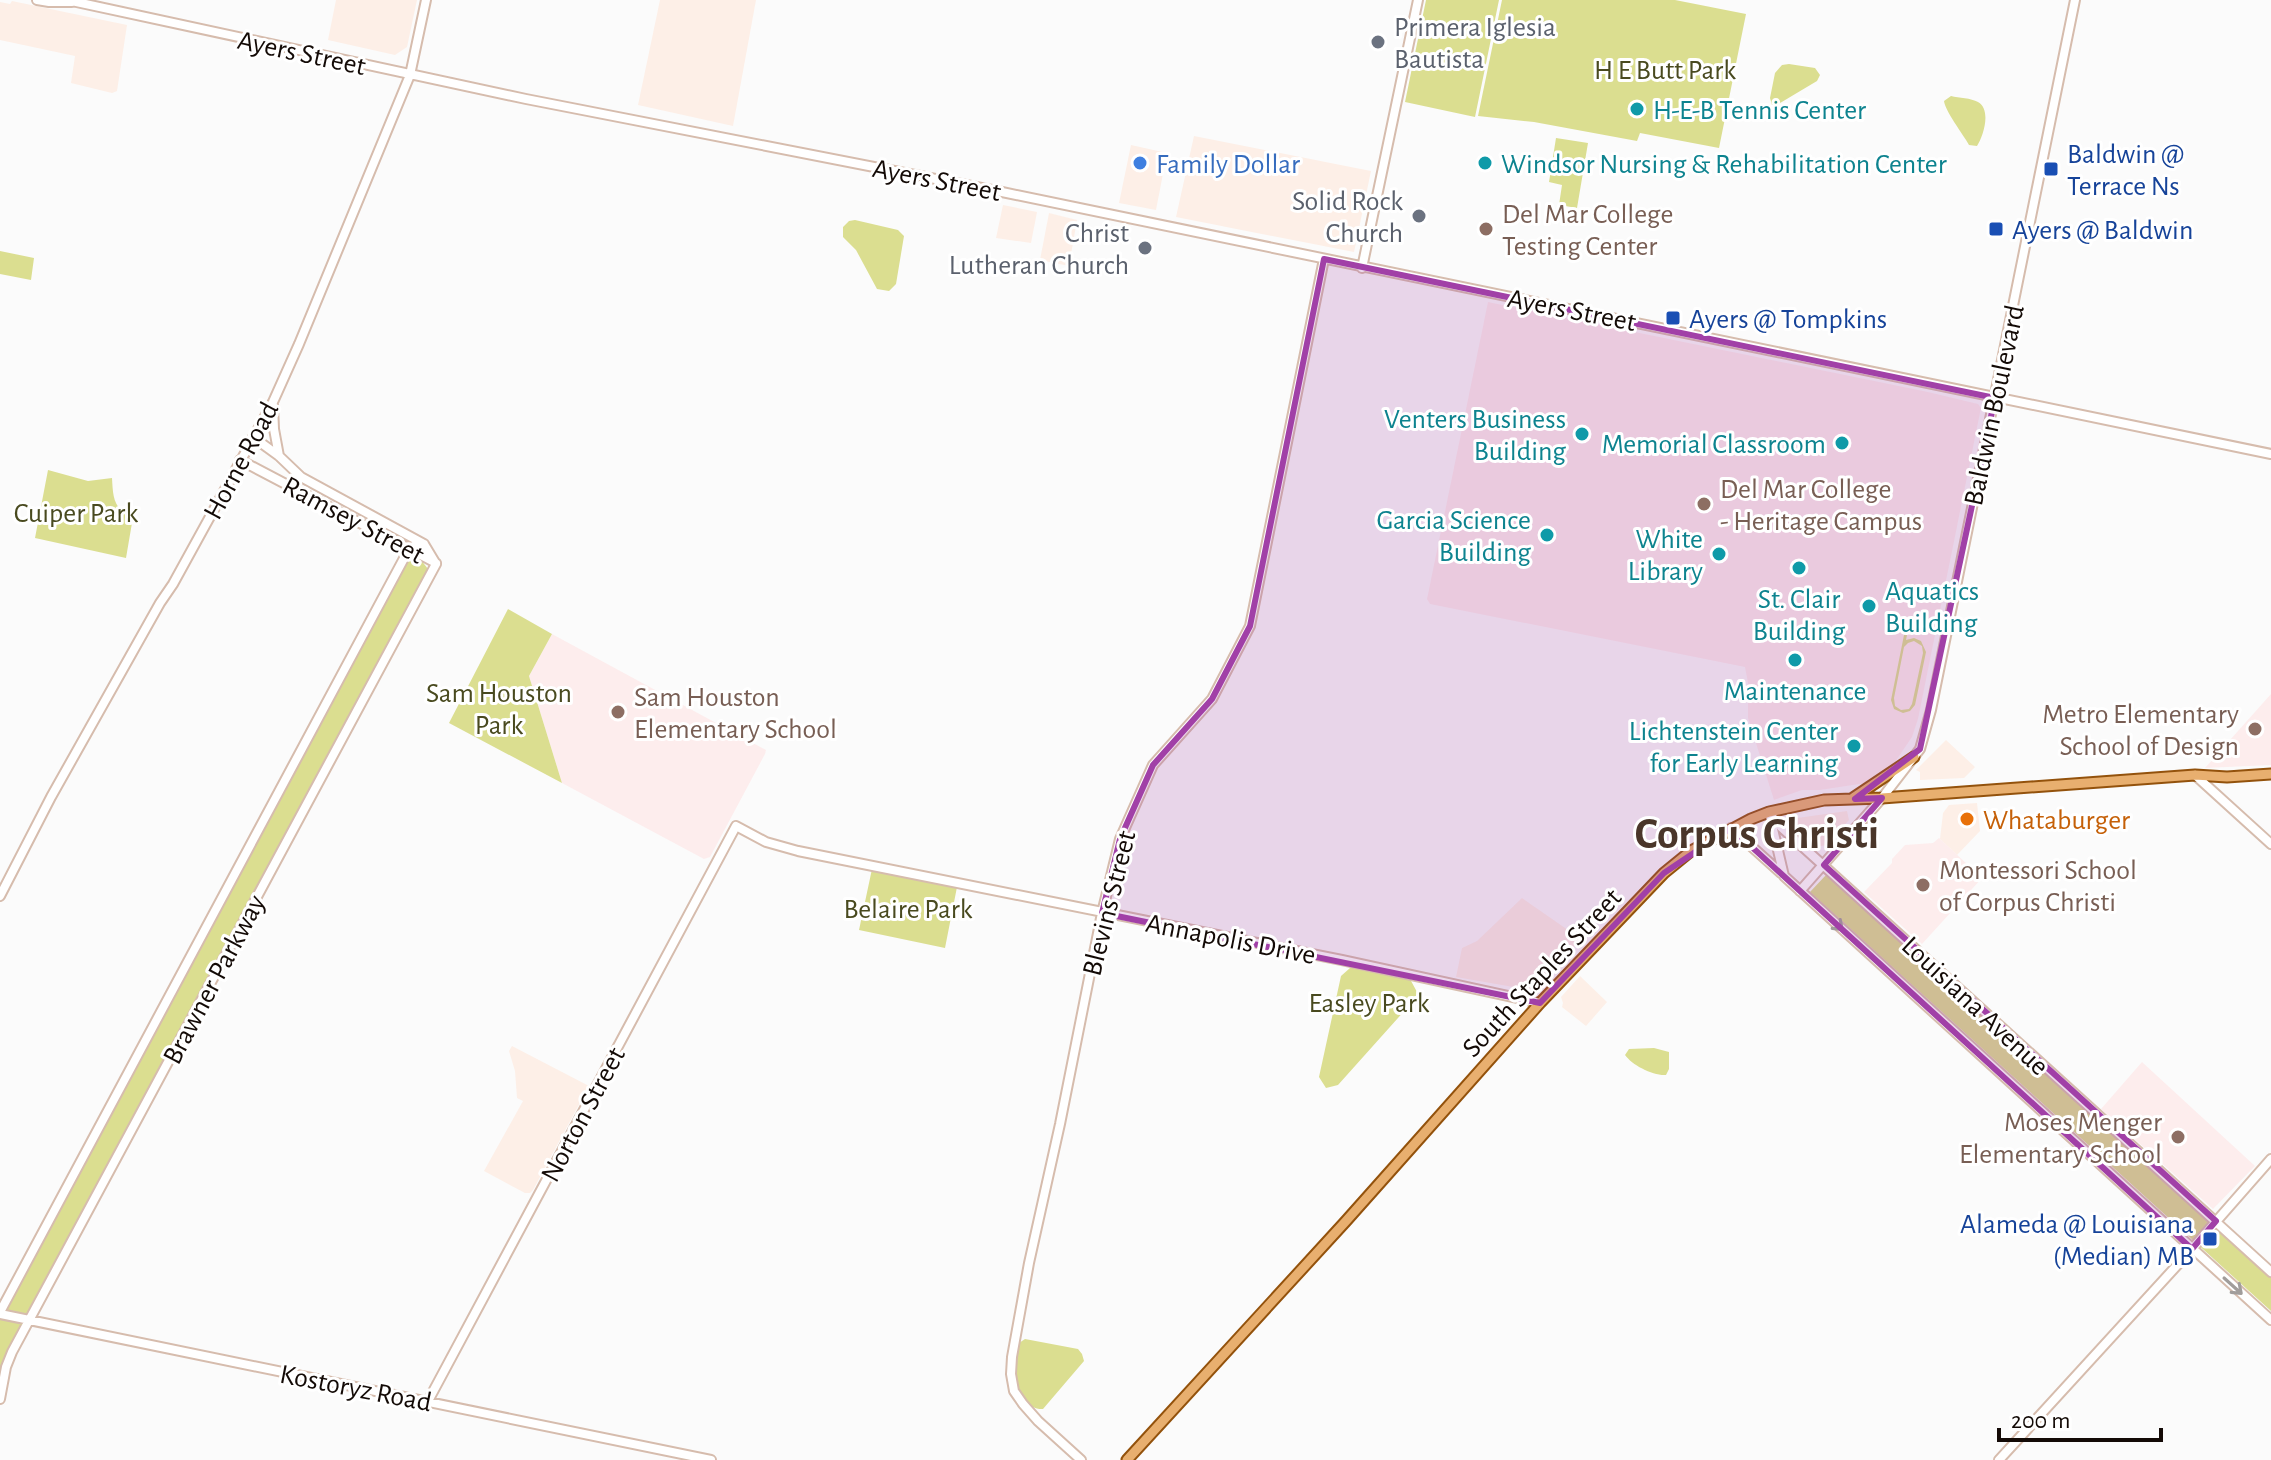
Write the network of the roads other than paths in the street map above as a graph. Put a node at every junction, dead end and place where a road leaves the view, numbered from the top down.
1 (37, 0) edge
2 (426, 0) edge
3 (1418, 0) edge
4 (2075, 0) edge
5 (70, 1) edge
6 (410, 75) junction
7 (1324, 259) junction
8 (1362, 268) junction
9 (1995, 398) junction
10 (273, 402) junction
11 (253, 437) junction
12 (2271, 454) edge
13 (279, 456) junction
14 (240, 460) junction
15 (424, 544) junction
16 (409, 549) junction
17 (436, 564) junction
18 (1914, 757) junction
19 (2271, 774) edge
20 (2195, 775) junction
21 (1882, 798) junction
22 (1851, 799) junction
23 (1769, 812) junction
24 (736, 826) joint
25 (1731, 828) junction
26 (2271, 844) edge
27 (1824, 865) junction
28 (1784, 876) junction
29 (1800, 891) junction
30 (0, 896) edge
31 (1102, 913) junction
32 (1540, 1003) junction
33 (2271, 1159) edge
34 (2216, 1221) junction
35 (2192, 1249) junction
36 (2271, 1272) edge
37 (0, 1313) edge
38 (30, 1319) junction
39 (2271, 1320) edge
40 (0, 1399) edge
41 (428, 1401) junction
42 (711, 1460) edge
43 (1081, 1460) edge
44 (1127, 1460) edge
45 (1999, 1460) edge

1 - 5 main road, Ayers Street
2 - 6 main road, Horne Road
3 - 8 main road
4 - 9 main road, Baldwin Boulevard
5 - 6 main road, Ayers Street
6 - 7 main road, Ayers Street
6 - 10 main road, Horne Road
7 - 8 main road, Ayers Street
7 - 31 main road, Blevins Street
8 - 9 main road, Ayers Street
9 - 12 main road, Ayers Street
9 - 18 main road, Baldwin Boulevard
10 - 11 main road, Horne Road
10 - 13 main road
11 - 13 main road, Ramsey Street
11 - 14 main road, Horne Road
13 - 15 main road, Ramsey Street
14 - 16 main road, Ramsey Street
14 - 30 main road, Horne Road
15 - 16 main road
15 - 17 main road, Ramsey Street
16 - 17 main road, Ramsey Street
16 - 37 main road, Brawner Parkway
17 - 38 main road, Brawner Parkway
18 - 21 main road, Baldwin Boulevard
18 - 22 main road
19 - 20 main road, South Staples Street
20 - 21 main road, South Staples Street
20 - 26 main road
21 - 22 main road, South Staples Street
21 - 27 main road, Baldwin Boulevard
22 - 23 main road, South Staples Street
23 - 25 main road, South Staples Street
23 - 27 main road, Louisiana Avenue
23 - 28 main road
24 - 31 main road, Annapolis Drive
24 - 41 main road, Norton Street
25 - 28 main road, Louisiana Avenue
25 - 32 main road, South Staples Street
27 - 29 main road, Baldwin Boulevard
27 - 34 main road, Louisiana Avenue
28 - 29 main road, Louisiana Avenue
29 -> 35 main road, Louisiana Avenue
31 - 32 main road, Annapolis Drive
31 - 43 main road, Blevins Street
32 - 44 main road, South Staples Street
33 - 34 main road
34 - 35 main road
34 - 36 main road, Louisiana Avenue
35 -> 39 main road, Louisiana Avenue
35 - 45 main road
37 - 38 main road, Kostoryz Road
38 - 40 main road, Brawner Parkway
38 - 41 main road, Kostoryz Road
41 - 42 main road, Kostoryz Road

